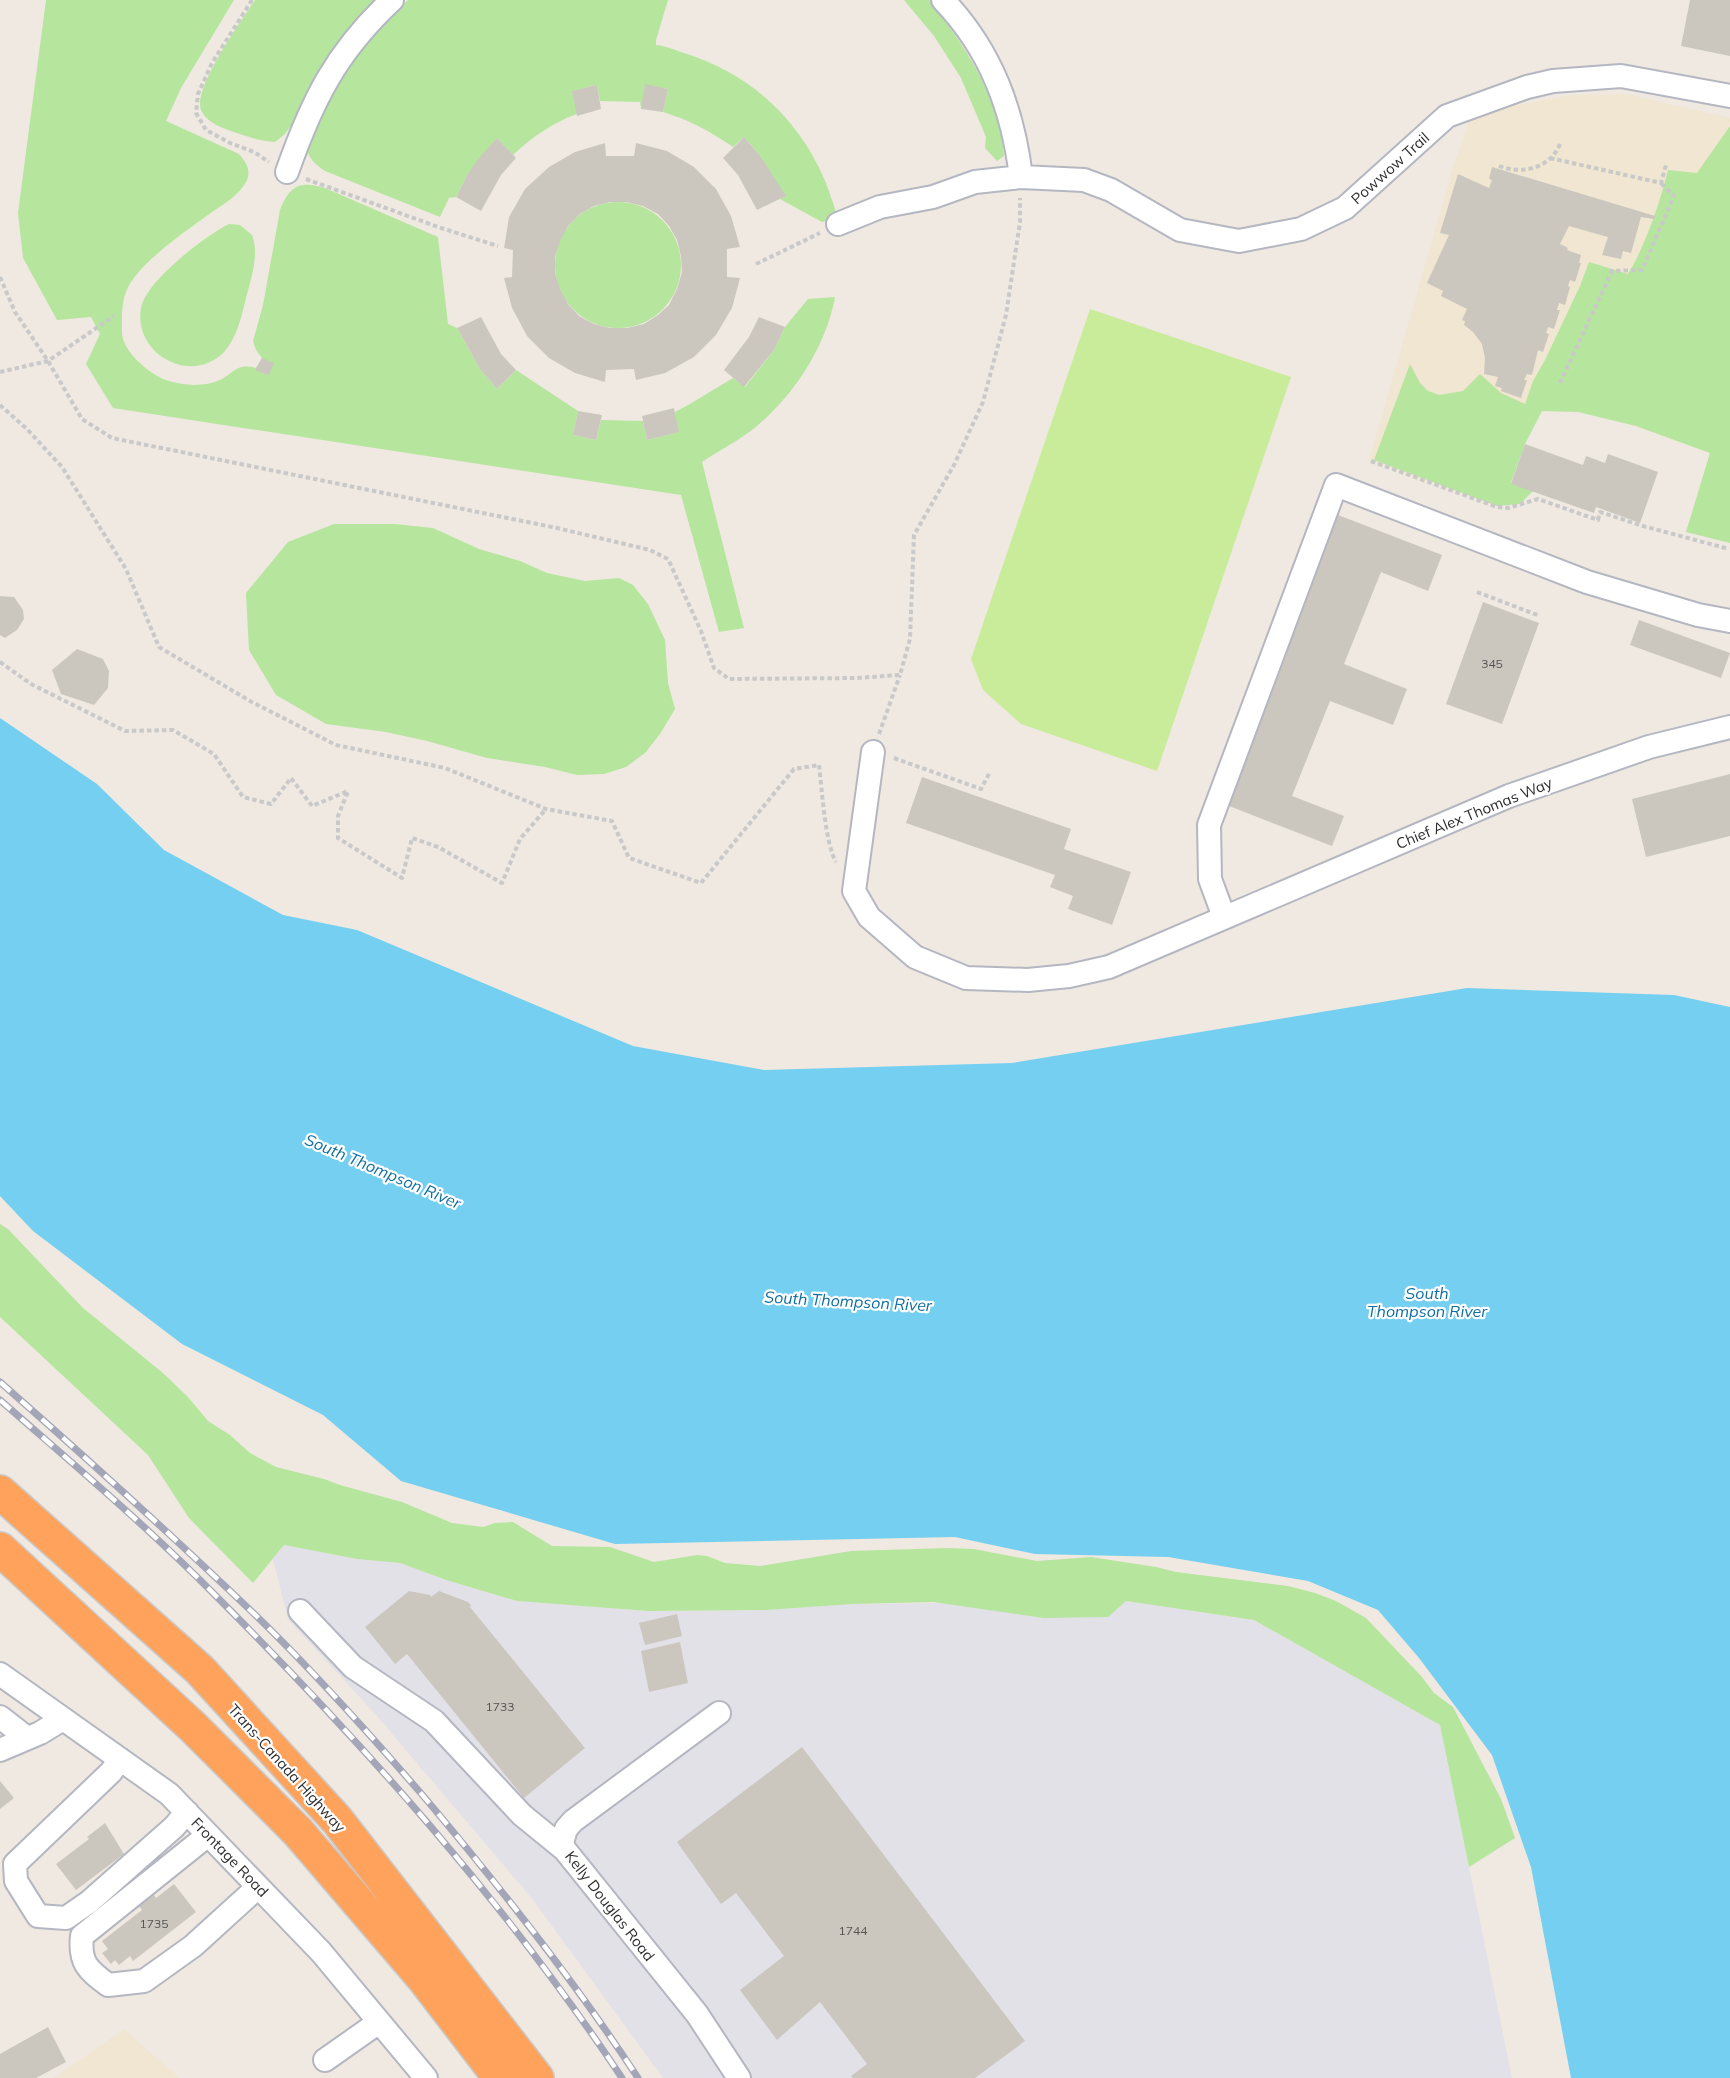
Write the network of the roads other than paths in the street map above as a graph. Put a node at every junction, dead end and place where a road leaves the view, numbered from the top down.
1 (392, 0) edge
2 (943, 0) edge
3 (1730, 96) edge
4 (287, 172) road end
5 (1021, 177) junction
6 (838, 224) road end
7 (1730, 621) edge
8 (1730, 727) edge
9 (873, 752) road end
10 (1224, 917) junction
11 (0, 1492) edge
12 (0, 1517) edge
13 (36, 1524) junction
14 (0, 1549) edge
15 (0, 1580) edge
16 (300, 1611) dead end
17 (0, 1674) edge
18 (719, 1713) dead end
19 (0, 1717) edge
20 (63, 1719) junction
21 (193, 1727) junction
22 (27, 1738) junction
23 (0, 1750) edge
24 (120, 1759) junction
25 (187, 1812) junction
26 (208, 1835) junction
27 (565, 1850) junction
28 (258, 1887) junction
29 (379, 2022) junction
30 (325, 2060) dead end
31 (426, 2078) edge
32 (500, 2078) edge
33 (537, 2078) edge
34 (739, 2078) edge

1 - 4 street
2 - 5 street
3 - 5 street, Powwow Trail
5 - 6 street, Powwow Trail
7 - 10 street
8 - 10 street, Chief Alex Thomas Way
9 - 10 street, Chief Alex Thomas Way
11 - 13 highway, Trans-Canada Highway
12 - 13 highway
13 - 33 highway, Trans-Canada Highway
14 - 21 highway
15 - 21 highway
16 - 27 street
17 - 20 street, Frontage Road
18 - 27 street, Kelly Douglas Road
19 - 22 street
20 - 22 street
20 - 24 street, Frontage Road
21 - 32 highway
22 - 23 street
24 - 25 street, Frontage Road
24 - 25 street
25 - 26 street, Frontage Road
26 - 28 street, Frontage Road
26 - 28 street
27 - 34 street, Kelly Douglas Road
28 - 29 street, Frontage Road
29 - 30 street
29 - 31 street, Frontage Road

